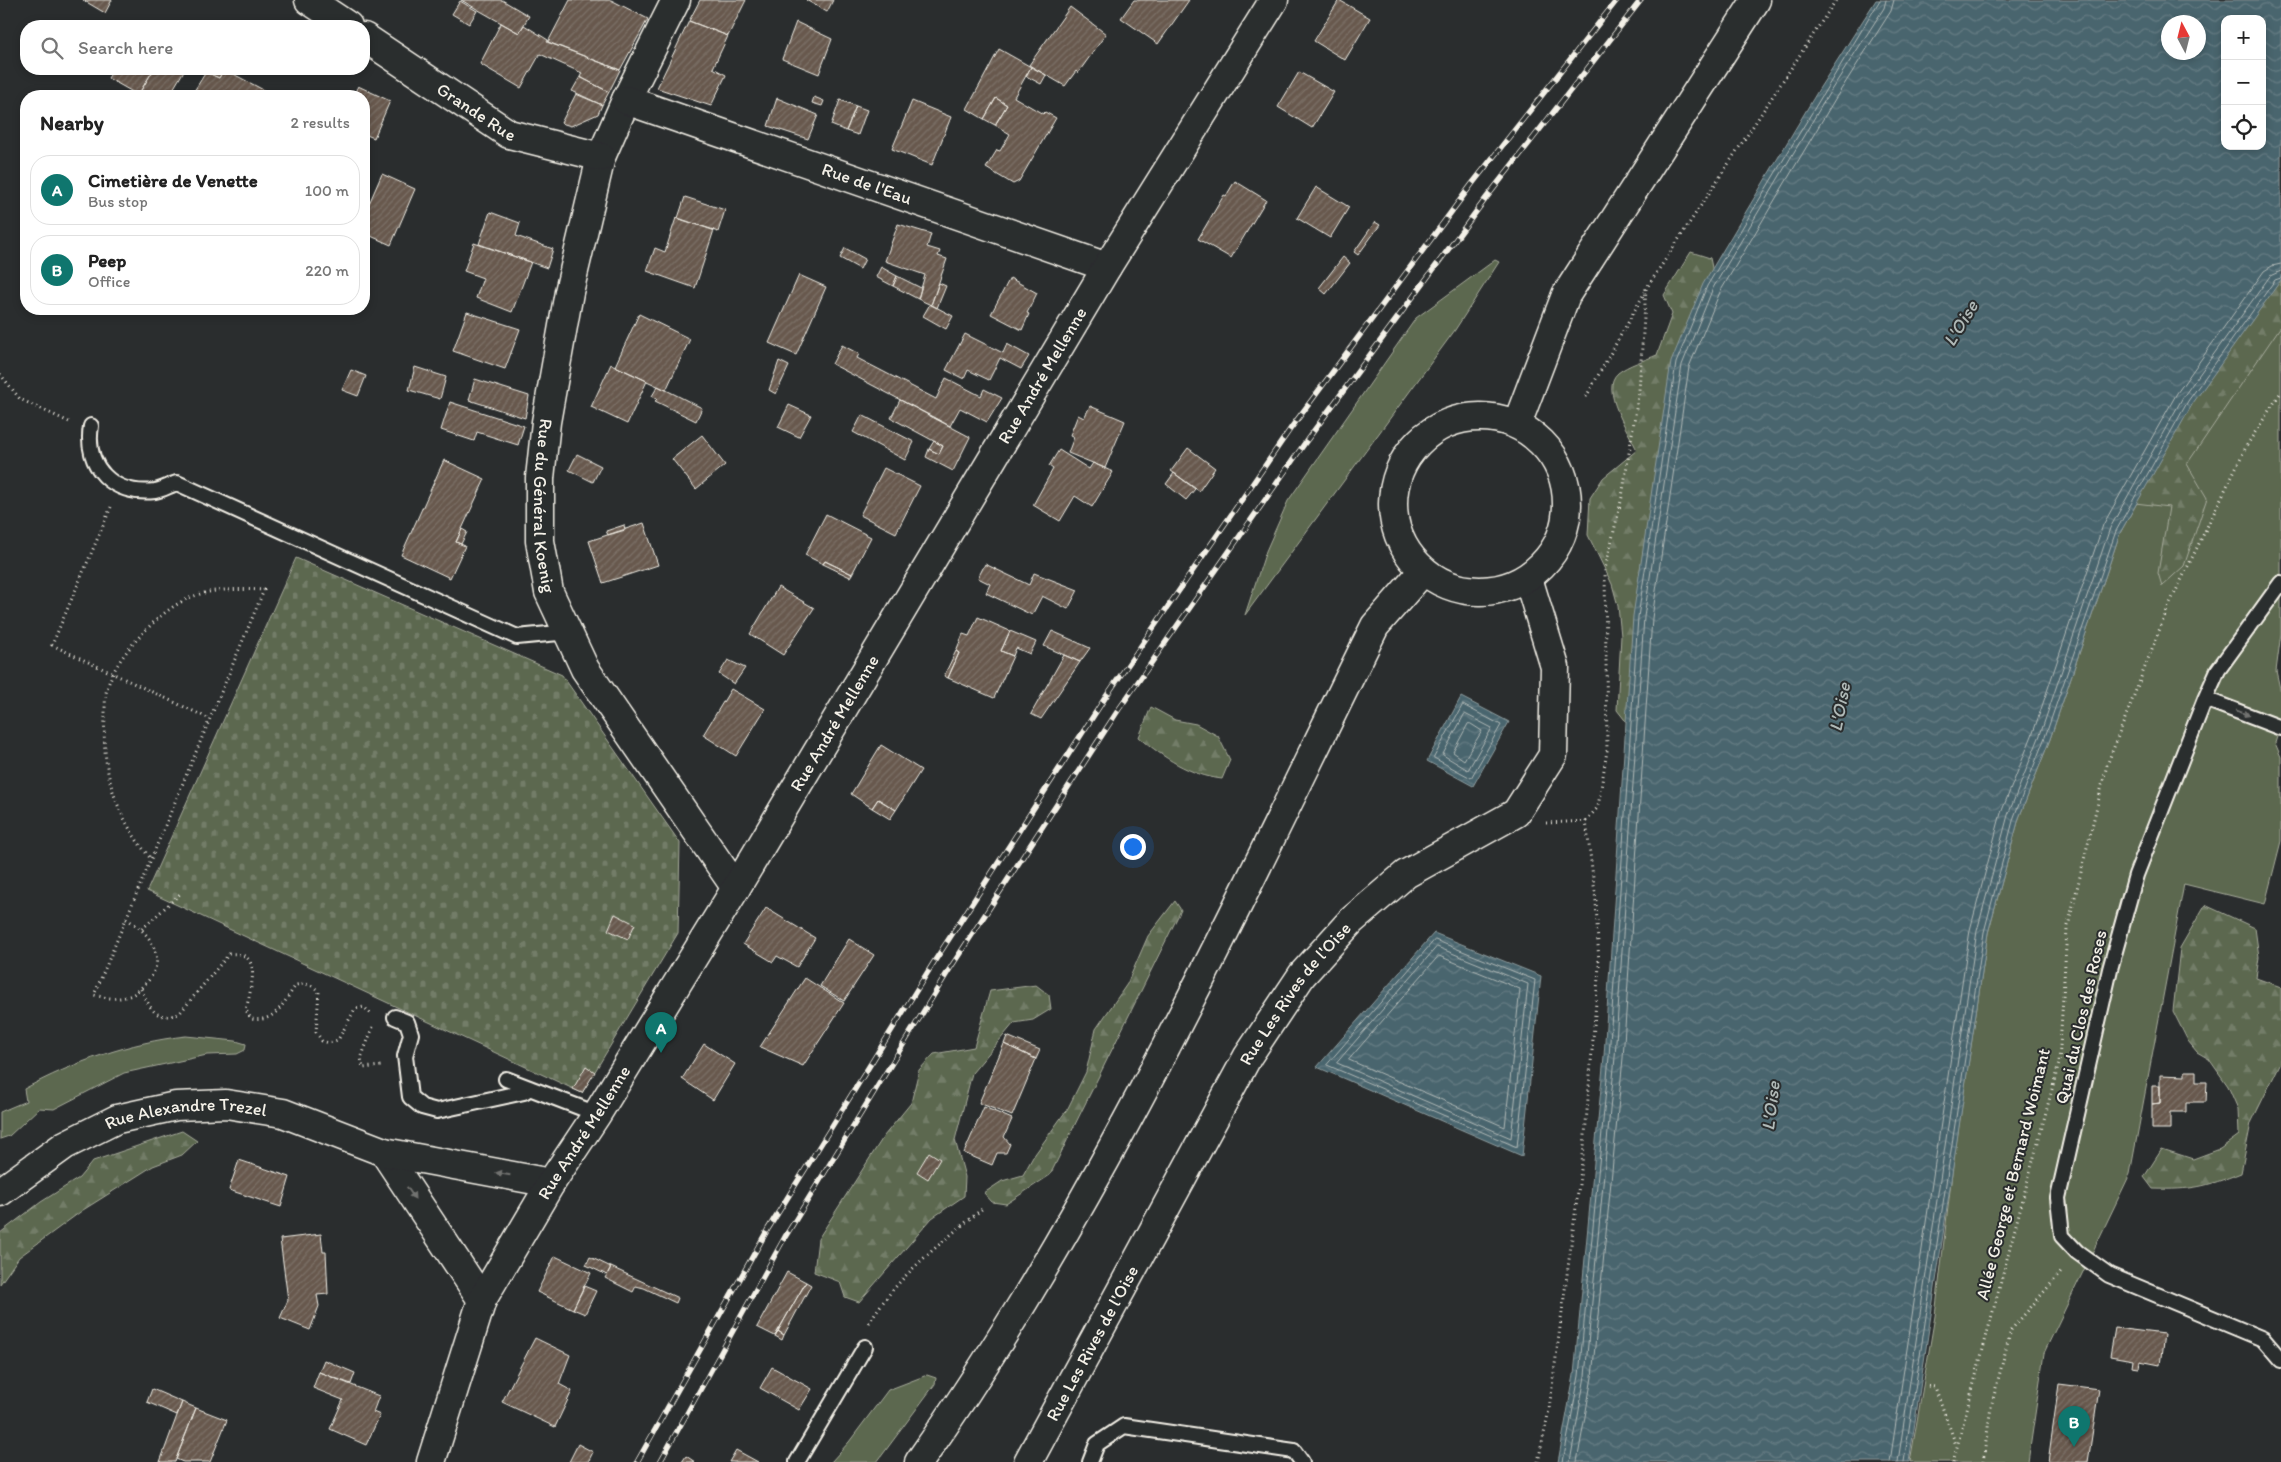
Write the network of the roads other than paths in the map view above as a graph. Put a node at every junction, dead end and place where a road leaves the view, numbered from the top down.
1 (309, 0) edge
2 (676, 0) edge
3 (1274, 0) edge
4 (1756, 0) edge
5 (339, 20) edge
6 (370, 41) edge
7 (626, 100) junction
8 (601, 157) junction
9 (1107, 267) junction
10 (1517, 424) junction
11 (90, 429) road end
12 (1423, 571) junction
13 (1528, 578) junction
14 (2281, 583) edge
15 (569, 632) junction
16 (2205, 698) junction
17 (2281, 728) edge
18 (736, 888) junction
19 (395, 1017) road end
20 (506, 1079) dead end
21 (530, 1088) junction
22 (597, 1114) junction
23 (384, 1152) junction
24 (551, 1183) junction
25 (0, 1192) edge
26 (482, 1300) junction
27 (865, 1347) road end
28 (2281, 1360) edge
29 (432, 1462) edge
30 (797, 1462) edge
31 (919, 1462) edge
32 (1028, 1462) edge
33 (1090, 1462) edge
34 (1302, 1462) edge

1 - 5 street
2 - 7 street, Rue du Général Koenig
3 - 9 street, Rue André Mellenne
4 - 10 street
6 - 8 street, Grande Rue
7 - 8 street, Rue du Général Koenig
7 - 9 street, Rue de l'Eau
8 - 15 street, Rue du Général Koenig
9 - 18 street, Rue André Mellenne
10 - 12 street
10 - 13 street
11 - 15 lane
12 - 13 street
12 - 31 street
13 - 32 street, Rue Les Rives de l'Oise
14 - 16 lane, Quai du Clos des Roses
15 - 18 street, Rue du Général Koenig
16 -> 17 lane
16 - 28 lane, Quai du Clos des Roses
18 - 22 street, Rue André Mellenne
19 - 21 lane
20 - 21 lane
21 - 22 lane
22 - 24 street, Rue André Mellenne
24 -> 23 street, Rue Alexandre Trezel
23 - 25 street, Rue Alexandre Trezel
23 -> 26 street
24 - 26 street, Rue André Mellenne
26 - 29 street, Rue André Mellenne
27 - 30 lane
33 - 34 lane

